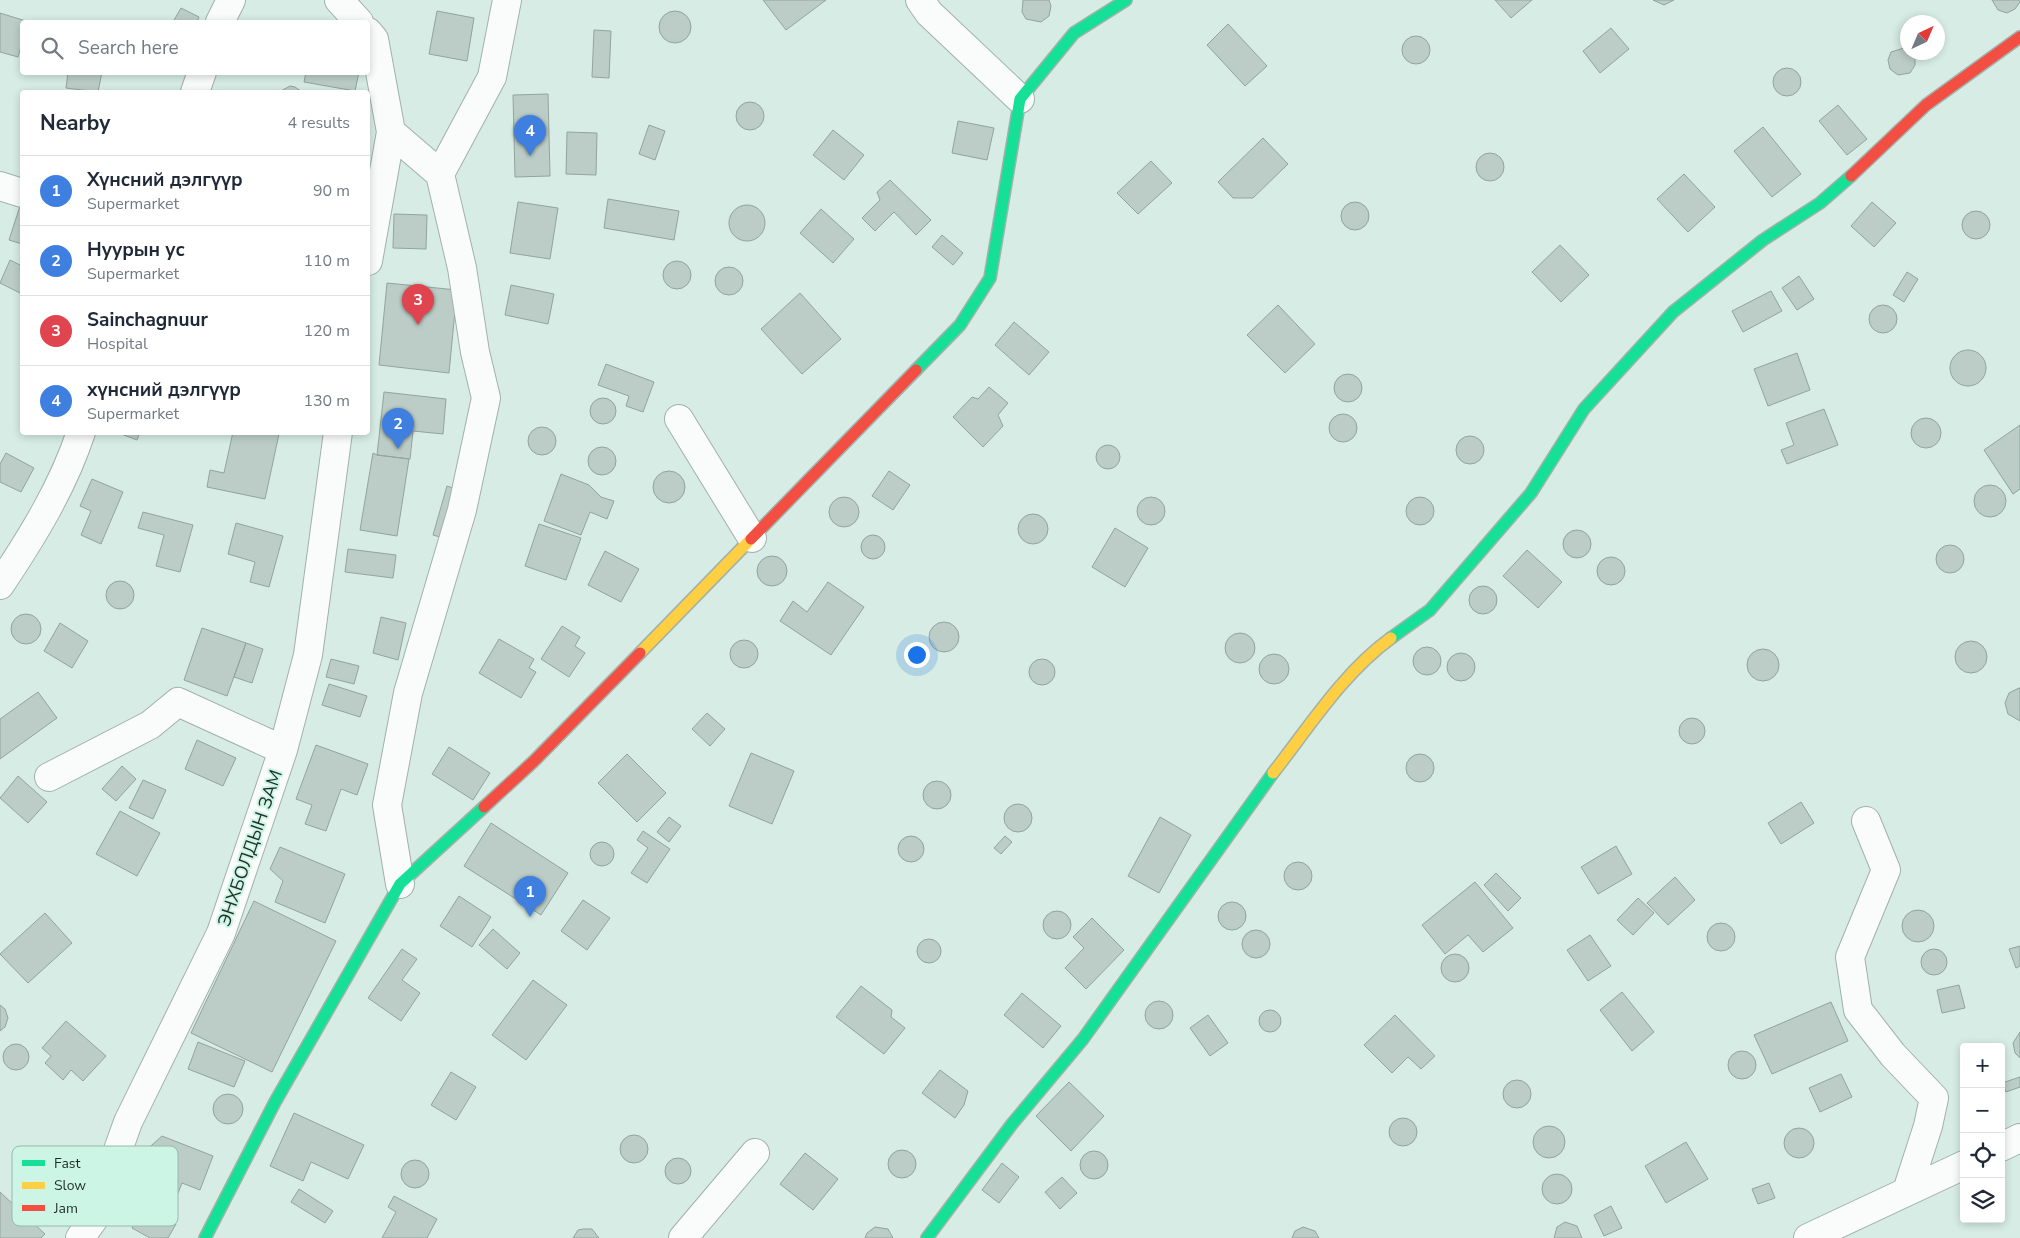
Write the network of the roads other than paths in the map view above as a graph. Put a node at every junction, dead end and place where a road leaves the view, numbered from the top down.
1 (231, 0) edge
2 (339, 0) edge
3 (507, 0) edge
4 (920, 0) edge
5 (1126, 0) edge
6 (221, 20) edge
7 (357, 20) edge
8 (370, 34) edge
9 (2020, 36) edge
10 (201, 75) edge
11 (196, 90) edge
12 (1020, 99) junction
13 (391, 132) junction
14 (440, 174) junction
15 (0, 186) edge
16 (20, 192) edge
17 (370, 250) edge
18 (679, 419) dead end
19 (80, 435) edge
20 (338, 435) edge
21 (752, 538) junction
22 (0, 585) edge
23 (283, 750) junction
24 (48, 777) dead end
25 (1866, 821) dead end
26 (400, 884) junction
27 (2020, 1138) edge
28 (2005, 1145) edge
29 (119, 1146) edge
30 (755, 1152) dead end
31 (1960, 1166) edge
32 (1907, 1191) junction
33 (89, 1226) edge
34 (80, 1238) edge
35 (205, 1238) edge
36 (683, 1238) edge
37 (927, 1238) edge
38 (1808, 1238) edge

1 - 6 street
2 - 7 street
3 - 14 street
4 - 12 street
5 - 12 street
8 - 13 street
9 - 37 street
10 - 11 street
12 - 21 street
13 - 14 street
13 - 17 street
14 - 26 street
15 - 16 street
18 - 21 street
19 - 22 street
20 - 23 street, ЭНХБОЛДЫН ЗАМ
21 - 26 street
23 - 24 street
23 - 29 street, ЭНХБОЛДЫН ЗАМ
25 - 32 street
26 - 35 street
27 - 28 street
30 - 36 street
31 - 32 street
32 - 38 street
33 - 34 street, ЭНХБОЛДЫН ЗАМ

